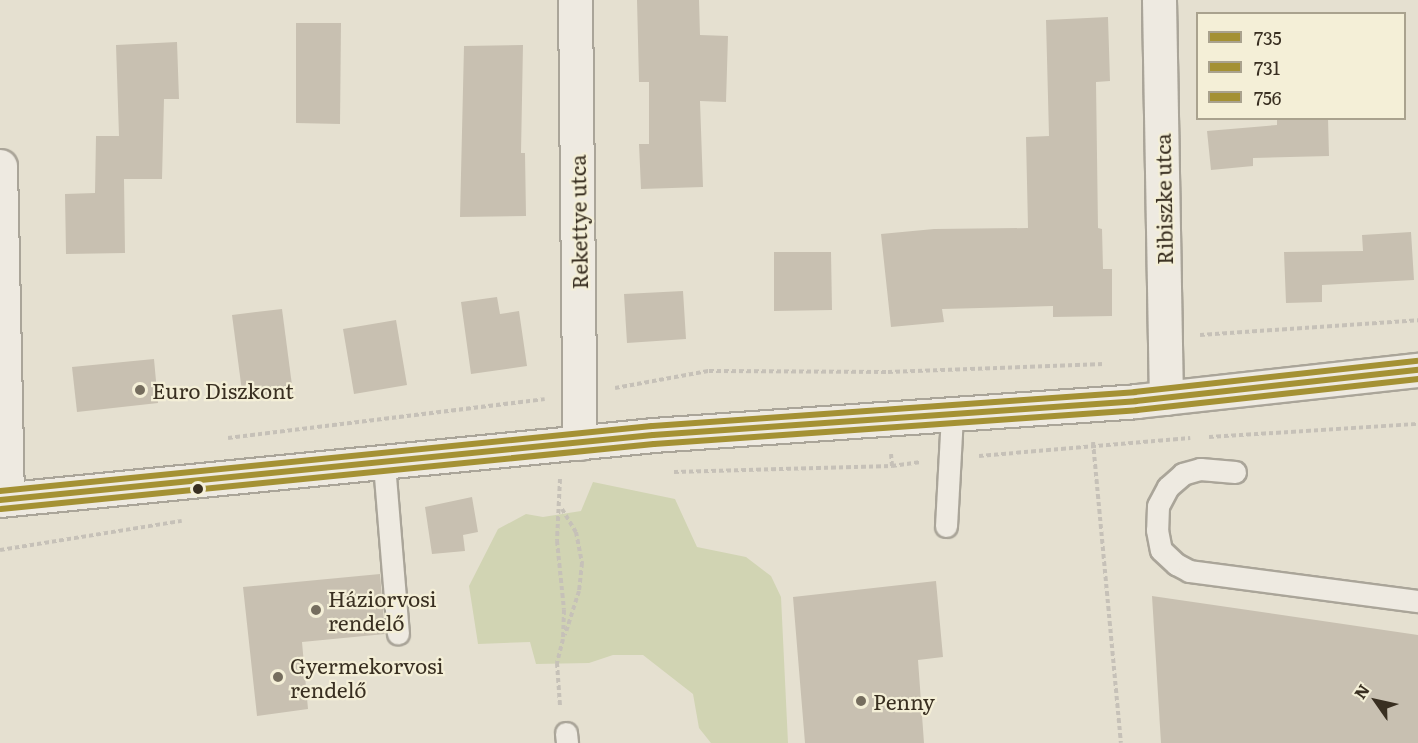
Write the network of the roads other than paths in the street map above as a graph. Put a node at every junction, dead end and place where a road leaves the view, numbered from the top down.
1 (575, 0) edge
2 (1160, 0) edge
3 (0, 166) edge
4 (1418, 370) edge
5 (1166, 398) junction
6 (952, 415) junction
7 (580, 443) junction
8 (384, 464) junction
9 (1235, 472) dead end
10 (3, 499) edge
11 (946, 526) dead end
12 (1418, 602) edge
13 (398, 633) dead end

1 - 7 main road, Rekettye utca
2 - 5 main road, Ribiszke utca
3 - 10 main road
4 - 5 main road
5 - 6 main road
6 - 7 main road
6 - 11 lane
7 - 8 main road
8 - 10 main road
8 - 13 lane
9 - 12 lane

